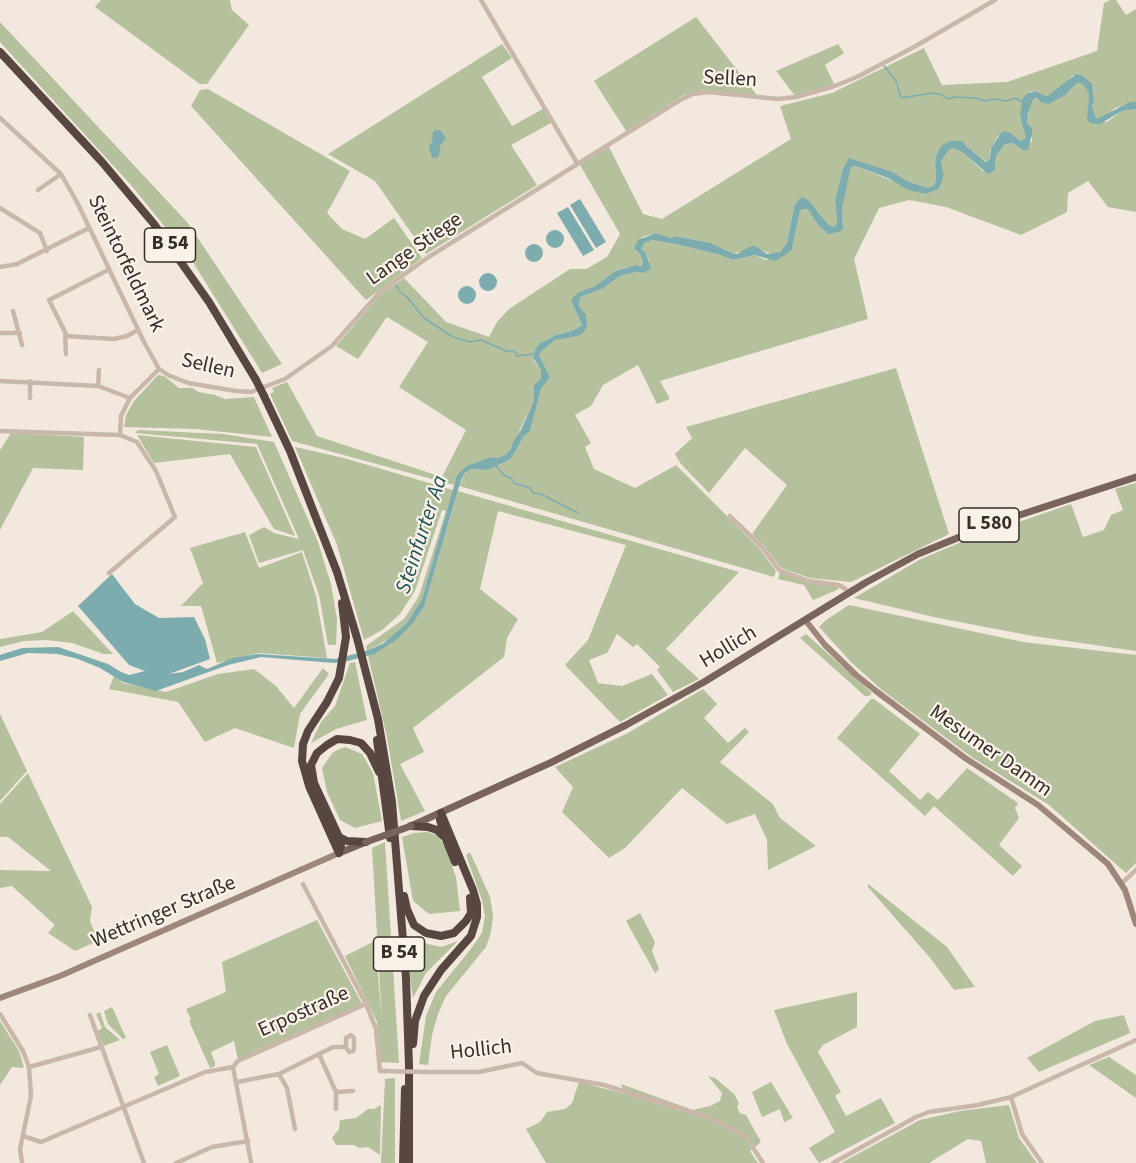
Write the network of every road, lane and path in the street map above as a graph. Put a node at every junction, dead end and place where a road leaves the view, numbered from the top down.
1 (481, 0) edge
2 (995, 0) edge
3 (1, 53) edge
4 (0, 118) edge
5 (577, 164) junction
6 (61, 174) junction
7 (38, 190) dead end
8 (0, 208) edge
9 (89, 228) junction
10 (47, 250) junction
11 (0, 267) edge
12 (108, 270) junction
13 (13, 311) dead end
14 (138, 330) junction
15 (0, 333) edge
16 (20, 333) junction
17 (67, 336) junction
18 (22, 345) dead end
19 (66, 354) dead end
20 (159, 369) junction
21 (99, 370) dead end
22 (0, 381) edge
23 (30, 381) junction
24 (98, 386) junction
25 (250, 392) joint
26 (30, 398) dead end
27 (130, 399) junction
28 (0, 431) edge
29 (120, 435) junction
30 (1136, 477) edge
31 (730, 516) dead end
32 (337, 572) junction
33 (109, 573) dead end
34 (850, 592) junction
35 (806, 621) junction
36 (365, 670) junction
37 (384, 787) junction
38 (441, 813) junction
39 (411, 825) junction
40 (339, 837) junction
41 (445, 837) junction
42 (366, 842) junction
43 (339, 853) junction
44 (398, 868) junction
45 (1136, 870) edge
46 (1122, 883) junction
47 (303, 884) dead end
48 (1136, 924) edge
49 (0, 998) edge
50 (366, 1004) junction
51 (0, 1014) edge
52 (90, 1015) dead end
53 (1136, 1040) edge
54 (101, 1047) junction
55 (346, 1047) dead end
56 (319, 1054) junction
57 (410, 1066) junction
58 (29, 1067) junction
59 (234, 1067) junction
60 (279, 1074) junction
61 (237, 1082) junction
62 (353, 1091) dead end
63 (336, 1092) junction
64 (1011, 1097) junction
65 (123, 1107) junction
66 (336, 1109) dead end
67 (295, 1129) dead end
68 (23, 1136) junction
69 (248, 1141) junction
70 (19, 1162) edge
71 (251, 1162) edge
72 (144, 1163) edge
73 (176, 1163) edge
74 (403, 1163) edge
75 (409, 1163) edge
76 (764, 1163) edge
77 (833, 1163) edge
78 (1042, 1163) edge

1 - 5 street
2 - 5 street, Sellen
3 - 32 highway, B 54, bridge
4 - 6 street, Steintorfeldmark
5 - 25 street, Lange Stiege
6 - 7 street
6 - 9 street, Steintorfeldmark
8 - 10 street
9 - 10 street
9 - 12 street, Steintorfeldmark
10 - 11 street
12 - 14 street, Steintorfeldmark
12 - 17 street
13 - 16 street
14 - 17 street
14 - 20 street, Steintorfeldmark
15 - 16 street
16 - 18 street
17 - 19 street
20 - 25 street, Sellen
20 - 27 street
21 - 24 street
22 - 23 street
23 - 24 street
23 - 26 street
24 - 27 street
27 - 29 street
28 - 29 street
29 - 33 street
30 - 34 main road, Hollich / L 580
31 - 34 street
32 - 36 highway, B 54
32 - 43 highway
34 - 35 main road, Hollich / L 580
35 - 38 main road, Hollich / L 580
35 - 46 main road, Mesumer Damm
36 - 37 highway, B 54
36 - 44 highway, B 54
37 - 40 highway
37 - 74 highway, B 54
38 - 39 main road, Hollich / L 580
38 - 41 highway
38 - 57 highway
39 - 41 highway
39 - 42 main road, Hollich / L 580, bridge
40 - 42 highway
40 - 43 highway
41 - 44 highway
42 - 43 main road, Hollich / L 580
43 - 49 main road, Wettringer Straße / L 580
44 - 57 highway, B 54
45 - 46 street
46 - 48 main road, Mesumer Damm
47 - 50 street, Erpostraße
50 - 59 street, Erpostraße
50 - 76 street, Hollich, bridge
51 - 58 street
52 - 54 street
53 - 64 street
54 - 58 street
54 - 65 street
55 - 56 street
56 - 60 street
56 - 63 street
57 - 75 highway, B 54
58 - 68 street
59 - 61 street
59 - 65 street, Erpostraße
60 - 61 street
60 - 67 street
61 - 69 street
62 - 63 street
63 - 66 street
64 - 77 street
64 - 78 street
65 - 68 street, Erpostraße
65 - 72 street
68 - 70 street
69 - 71 street
69 - 73 street

